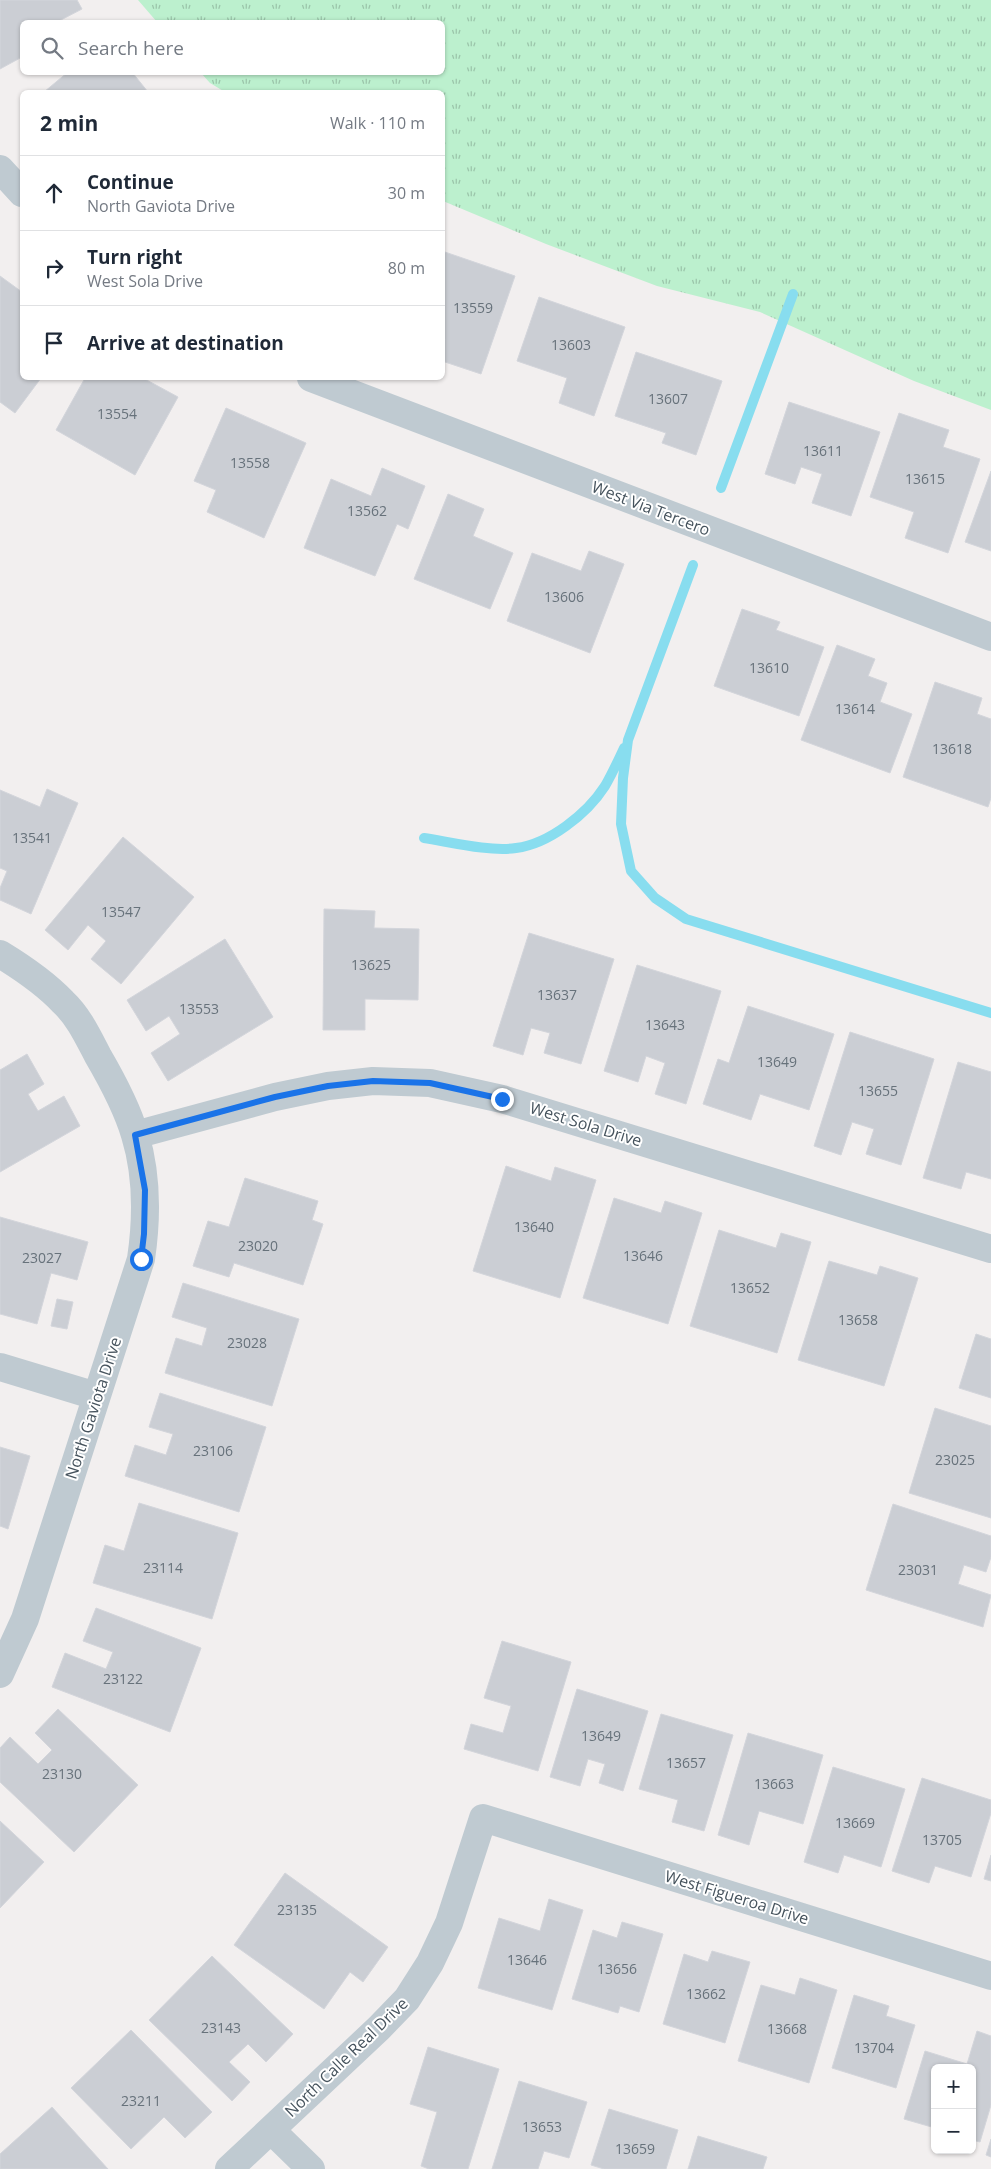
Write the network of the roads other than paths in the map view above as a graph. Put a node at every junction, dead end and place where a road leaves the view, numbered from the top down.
1 (0, 169) edge
2 (20, 192) edge
3 (316, 380) edge
4 (991, 637) edge
5 (0, 954) edge
6 (135, 1135) junction
7 (991, 1249) edge
8 (0, 1367) edge
9 (96, 1396) junction
10 (0, 1674) edge
11 (483, 1818) joint
12 (991, 1976) edge
13 (271, 2130) junction
14 (229, 2169) edge
15 (311, 2169) edge

1 - 2 street
3 - 4 street, West Via Tercero
5 - 6 street
6 - 7 street, West Sola Drive
6 - 9 street, North Gaviota Drive
8 - 9 street
9 - 10 street, North Gaviota Drive
11 - 12 street, West Figueroa Drive
11 - 13 street, North Calle Real Drive
13 - 14 street, North Calle Real Drive
13 - 15 street

